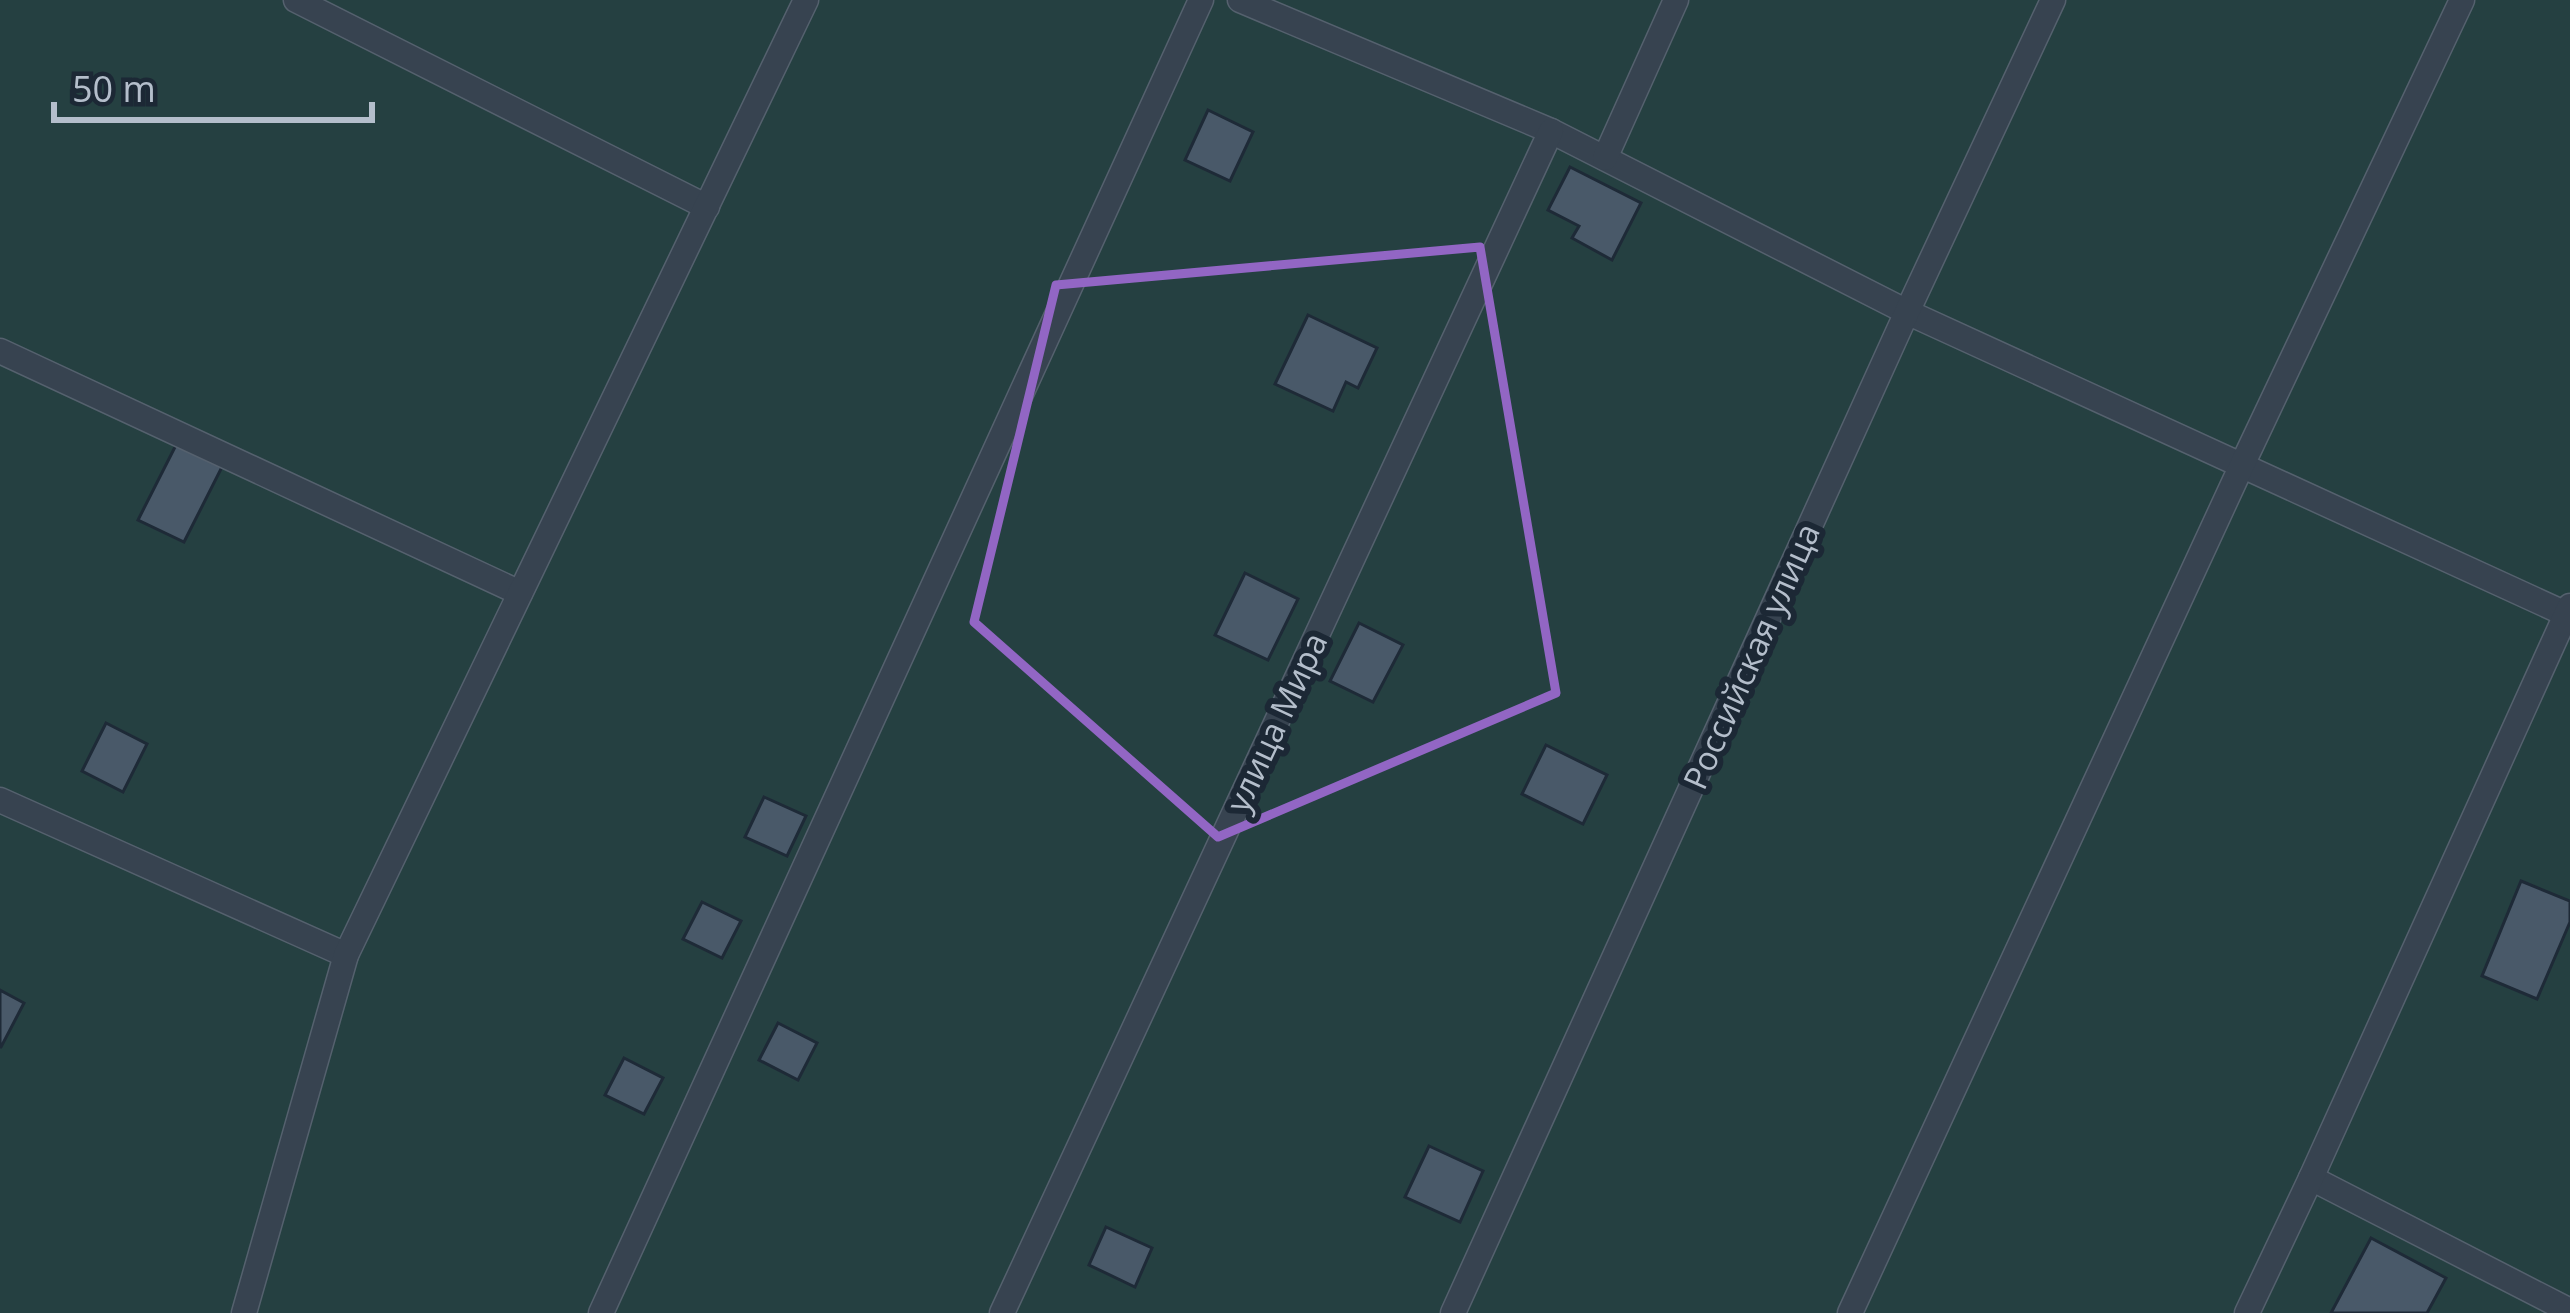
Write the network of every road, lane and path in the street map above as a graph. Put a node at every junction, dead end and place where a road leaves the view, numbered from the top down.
1 (296, 0) edge
2 (806, 0) edge
3 (1201, 0) edge
4 (1240, 0) edge
5 (1676, 0) edge
6 (2053, 0) edge
7 (2462, 0) edge
8 (1272, 7) edge
9 (1551, 131) junction
10 (1605, 158) junction
11 (707, 207) junction
12 (1907, 313) junction
13 (0, 351) edge
14 (2242, 466) junction
15 (520, 593) junction
16 (2568, 610) edge
17 (0, 800) edge
18 (346, 955) junction
19 (2312, 1178) junction
20 (2570, 1311) edge
21 (244, 1313) edge
22 (601, 1313) edge
23 (1002, 1313) edge
24 (1453, 1313) edge
25 (1850, 1313) edge
26 (2247, 1313) edge

1 - 11 lane
2 - 11 lane
3 - 22 lane
4 - 8 lane
5 - 10 lane
6 - 12 lane, Российская улица
7 - 14 lane
8 - 9 lane
9 - 10 lane
9 - 23 lane, улица Мира
10 - 12 lane
11 - 15 lane
12 - 14 lane
12 - 24 lane, Российская улица
13 - 15 lane
14 - 16 lane
14 - 25 lane
15 - 18 lane
16 - 19 lane
17 - 18 lane
18 - 21 lane
19 - 20 lane
19 - 26 lane

